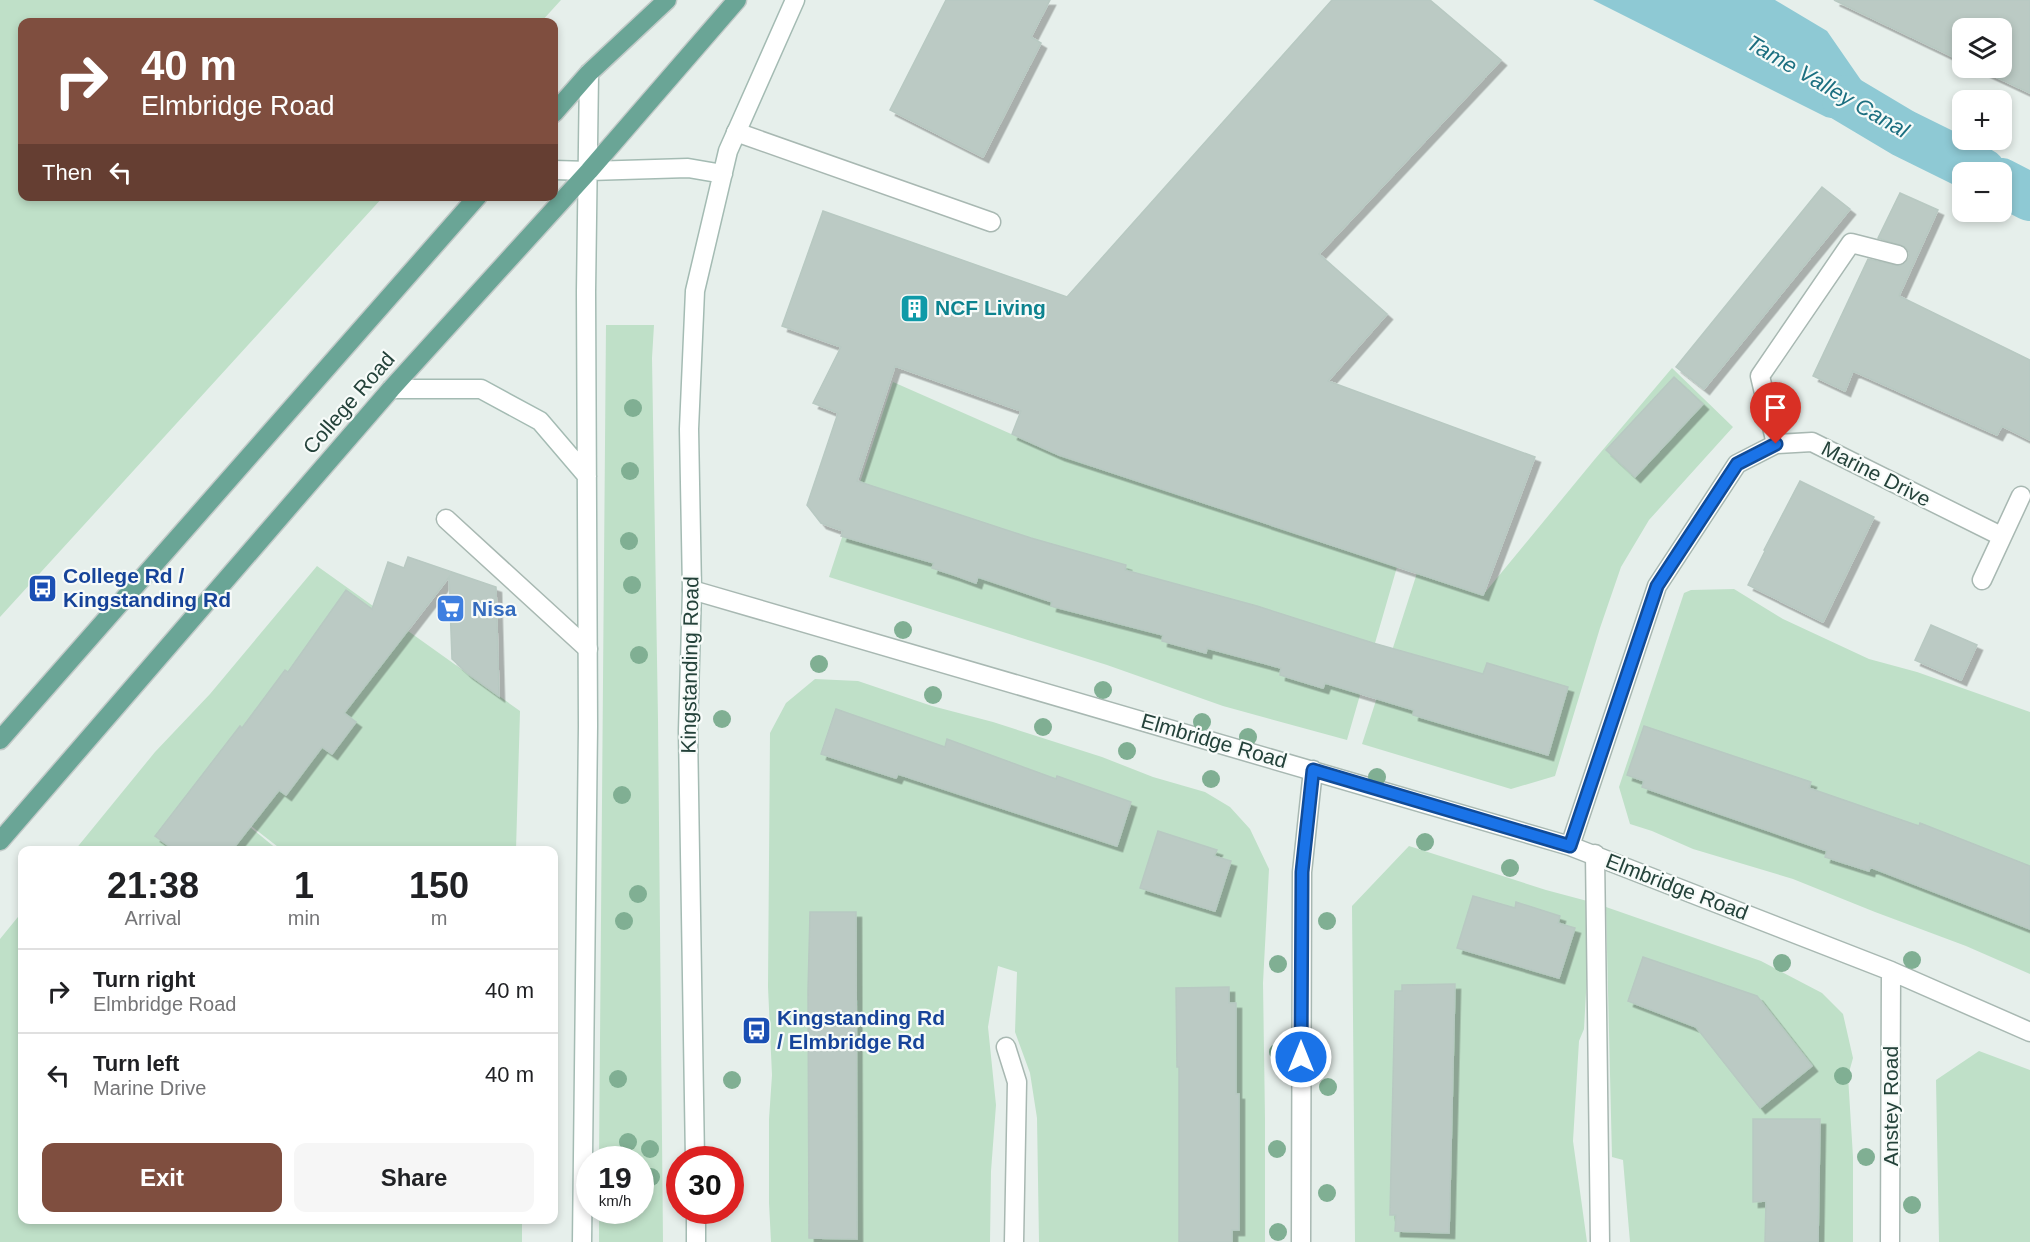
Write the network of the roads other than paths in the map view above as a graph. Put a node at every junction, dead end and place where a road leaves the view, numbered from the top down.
1 (667, 0) edge
2 (737, 0) edge
3 (795, 0) edge
4 (589, 73) junction
5 (558, 108) edge
6 (736, 132) junction
7 (558, 170) edge
8 (589, 171) junction
9 (723, 174) junction
10 (474, 201) edge
11 (991, 222) dead end
12 (1898, 255) dead end
13 (391, 389) junction
14 (1776, 444) junction
15 (586, 476) junction
16 (2021, 495) dead end
17 (446, 519) dead end
18 (2001, 536) junction
19 (1982, 580) dead end
20 (692, 590) junction
21 (588, 649) junction
22 (0, 740) edge
23 (1313, 770) junction
24 (0, 841) edge
25 (1570, 846) junction
26 (1594, 854) junction
27 (1891, 971) junction
28 (2030, 1032) edge
29 (1006, 1047) dead end
30 (695, 1146) edge
31 (696, 1224) edge
32 (582, 1242) edge
33 (696, 1242) edge
34 (1014, 1242) edge
35 (1301, 1242) edge
36 (1600, 1242) edge
37 (1890, 1242) edge

1 - 4 main road
2 - 8 main road, College Road
3 - 6 street, Kingstanding Road
4 - 5 main road
4 - 8 street
6 - 9 street, Kingstanding Road
6 - 11 street
7 - 8 street
8 - 9 street
8 - 13 main road, College Road
8 - 15 street
9 - 20 street, Kingstanding Road
10 - 22 main road, College Road
12 - 14 street
13 - 15 street
13 - 24 main road, College Road
14 - 18 street, Marine Drive
14 - 25 street, Marine Drive
15 - 21 street
16 - 18 street
17 - 21 street
18 - 19 street
20 - 23 street, Elmbridge Road
20 - 30 street, Kingstanding Road
21 - 32 street
23 - 25 street, Elmbridge Road
23 - 35 street
25 - 26 street, Elmbridge Road
26 - 27 street, Elmbridge Road
26 - 36 street
27 - 28 street, Elmbridge Road
27 - 37 street, Anstey Road
29 - 34 street
31 - 33 street

